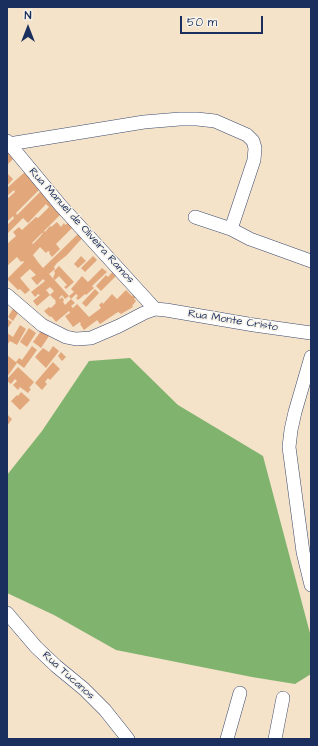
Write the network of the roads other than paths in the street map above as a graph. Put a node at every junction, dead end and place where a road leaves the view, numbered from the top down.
1 (8, 142) edge
2 (195, 217) dead end
3 (230, 229) junction
4 (311, 261) edge
5 (7, 295) edge
6 (155, 310) junction
7 (311, 333) edge
8 (311, 357) edge
9 (311, 585) edge
10 (7, 613) edge
11 (240, 692) dead end
12 (283, 698) dead end
13 (128, 739) edge
14 (227, 739) edge
15 (275, 739) edge

1 - 3 street
1 - 6 street, Rua Manuel de Oliveira Ramos
2 - 3 street
3 - 4 street
5 - 6 street
6 - 7 street, Rua Monte Cristo
8 - 9 street
10 - 13 street, Rua Tucanos
11 - 14 street
12 - 15 street

